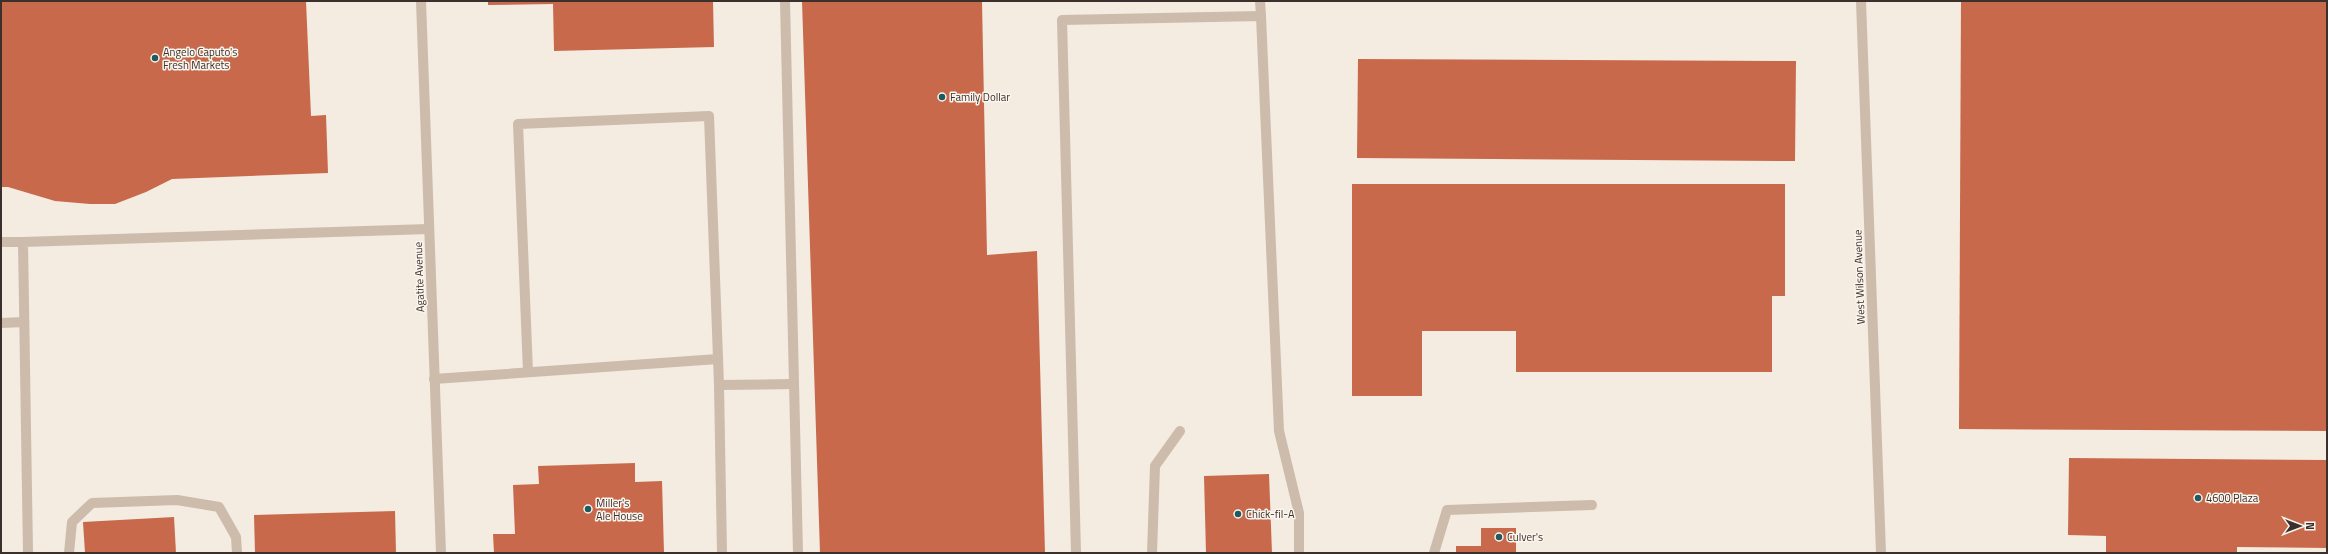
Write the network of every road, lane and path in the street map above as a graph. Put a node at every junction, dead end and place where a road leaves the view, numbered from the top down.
1 (421, 1) edge
2 (785, 1) edge
3 (1260, 1) edge
4 (1861, 1) edge
5 (1261, 16) junction
6 (430, 229) junction
7 (1, 242) edge
8 (23, 242) junction
9 (24, 322) junction
10 (1, 323) edge
11 (718, 359) junction
12 (528, 372) junction
13 (434, 379) junction
14 (794, 384) junction
15 (719, 385) junction
16 (1180, 431) dead end
17 (1592, 505) dead end
18 (28, 553) edge
19 (69, 553) edge
20 (237, 553) edge
21 (441, 553) edge
22 (722, 553) edge
23 (798, 553) edge
24 (1076, 553) edge
25 (1152, 553) edge
26 (1299, 553) edge
27 (1434, 553) edge
28 (1881, 553) edge

1 - 6 street, Agatite Avenue
2 - 14 street
3 - 5 street
4 - 28 street, West Wilson Avenue
5 - 24 street
5 - 26 street
6 - 8 street
6 - 13 street, Agatite Avenue
7 - 8 street
8 - 9 street
9 - 10 street
9 - 18 street
11 - 12 street
11 - 12 street
11 - 15 street
12 - 13 street
13 - 21 street, Agatite Avenue
14 - 15 street
14 - 23 street
15 - 22 street
16 - 25 street
17 - 27 street
19 - 20 street

